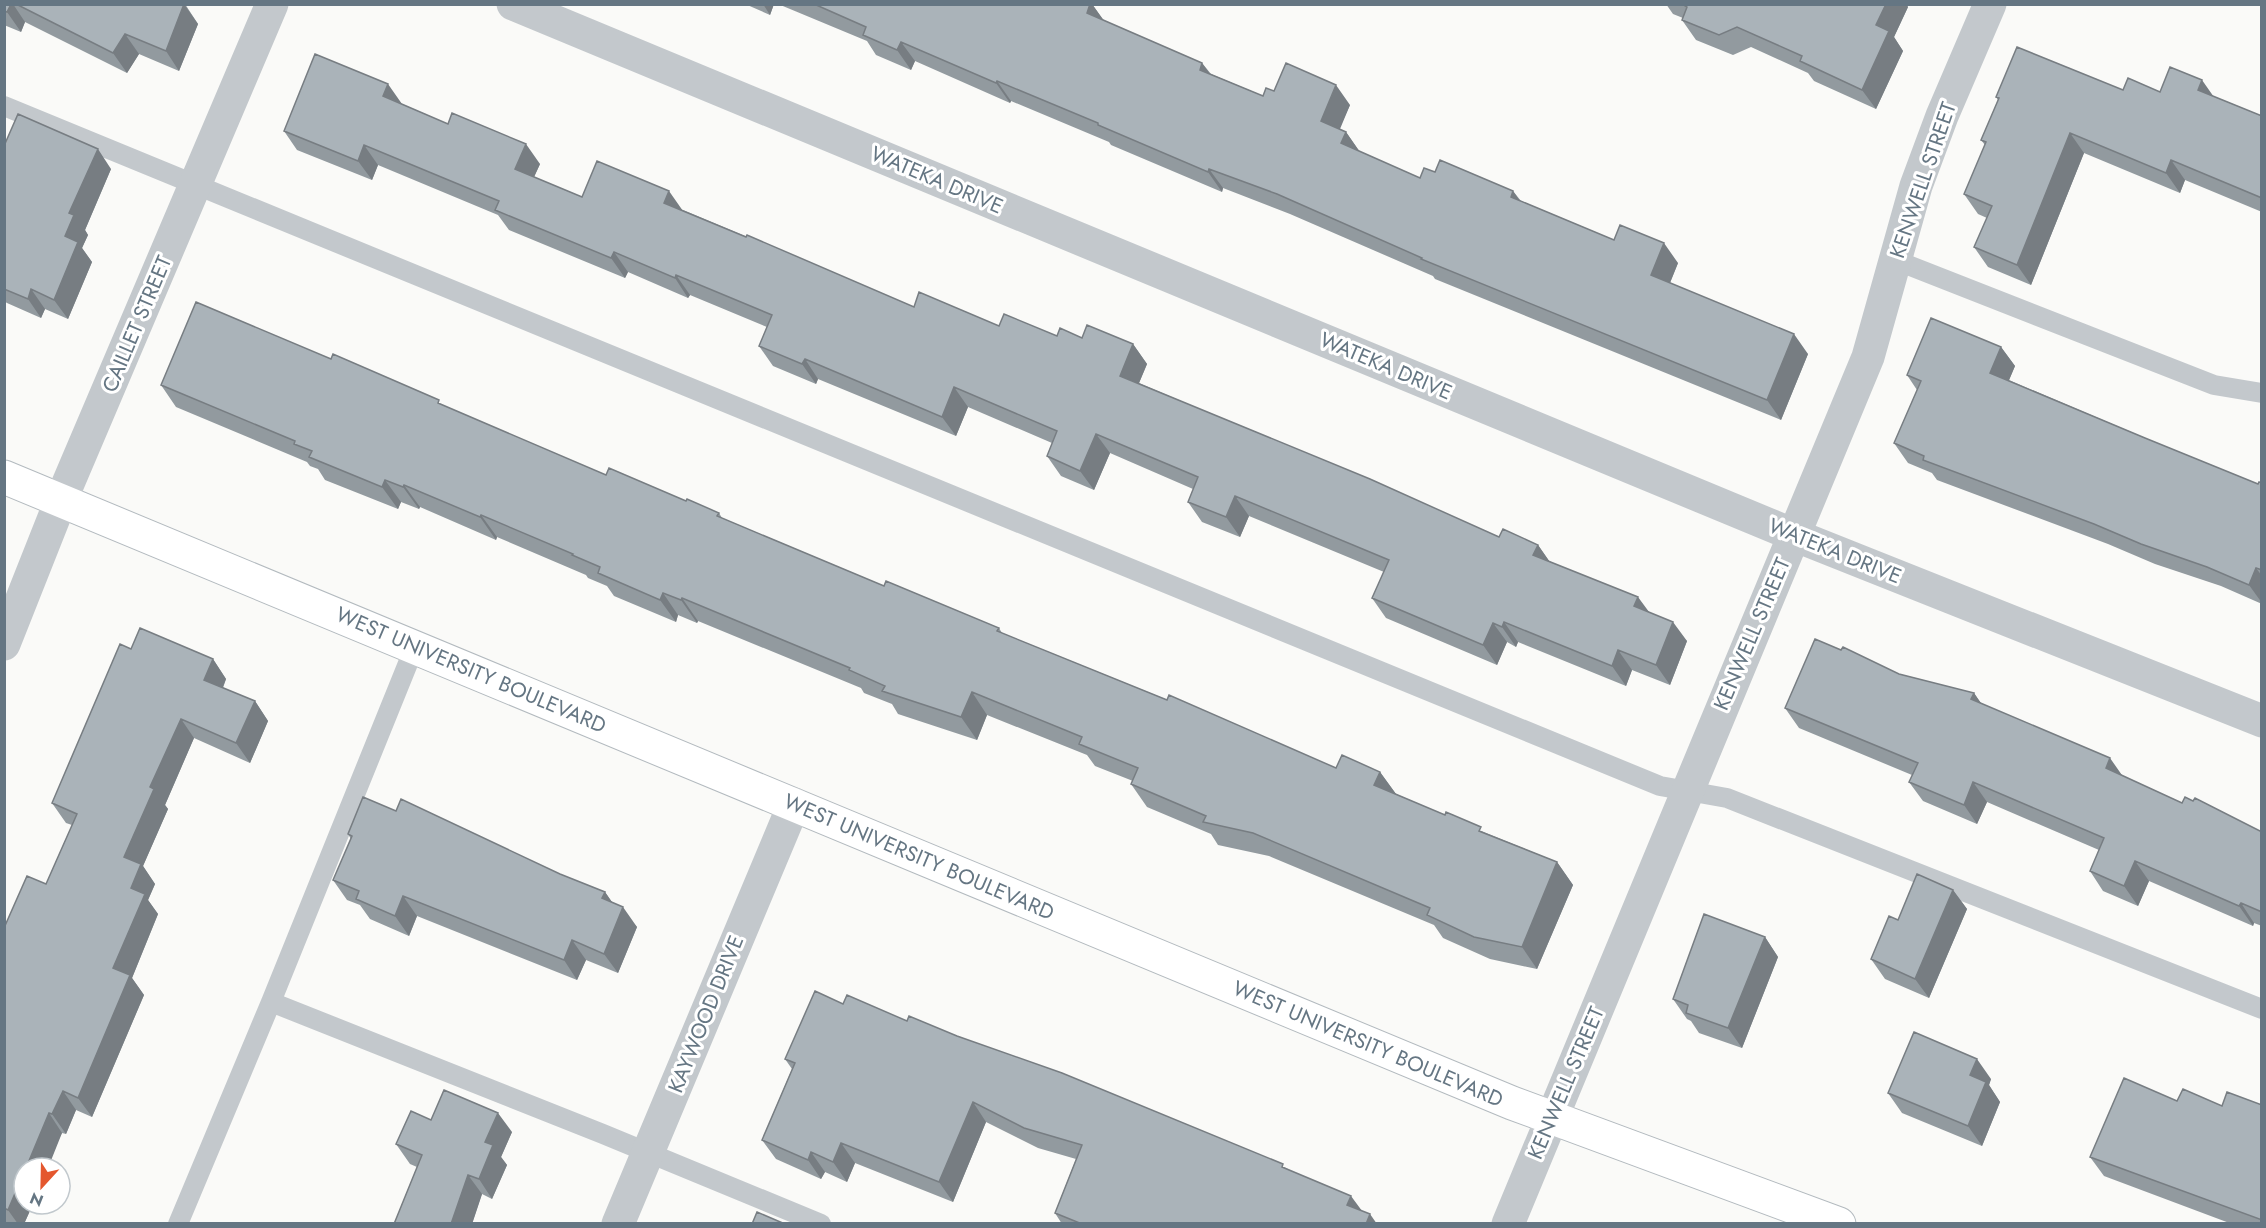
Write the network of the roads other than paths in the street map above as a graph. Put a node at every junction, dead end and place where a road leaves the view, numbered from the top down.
1 (272, 4) edge
2 (513, 4) edge
3 (1990, 4) edge
4 (4, 106) edge
5 (196, 185) junction
6 (1895, 260) junction
7 (2262, 393) edge
8 (4, 477) edge
9 (61, 500) junction
10 (1794, 535) junction
11 (4, 644) edge
12 (415, 646) junction
13 (2262, 721) edge
14 (1688, 790) junction
15 (794, 804) junction
16 (271, 1002) junction
17 (2262, 1009) edge
18 (1551, 1119) junction
19 (648, 1152) junction
20 (178, 1224) edge
21 (618, 1224) edge
22 (821, 1224) edge
23 (1508, 1224) edge
24 (1839, 1224) edge

1 - 5 street, CAILLET STREET
2 - 10 street, WATEKA DRIVE
3 - 6 street, KENWELL STREET
4 - 5 lane
5 - 9 street, CAILLET STREET
5 - 14 lane
6 - 7 lane
6 - 10 street, KENWELL STREET
8 - 9 street, WEST UNIVERSITY BOULEVARD
9 - 11 street, CAILLET STREET
9 - 12 street, WEST UNIVERSITY BOULEVARD
10 - 13 street, WATEKA DRIVE
10 - 14 street, KENWELL STREET
12 - 15 street, WEST UNIVERSITY BOULEVARD
12 - 16 lane
14 - 17 lane
14 - 18 street, KENWELL STREET
15 - 18 street, WEST UNIVERSITY BOULEVARD
15 - 19 street, KAYWOOD DRIVE
16 - 19 lane
16 - 20 lane
18 - 23 street, KENWELL STREET
18 - 24 street, WEST UNIVERSITY BOULEVARD
19 - 21 street, KAYWOOD DRIVE
19 - 22 lane

